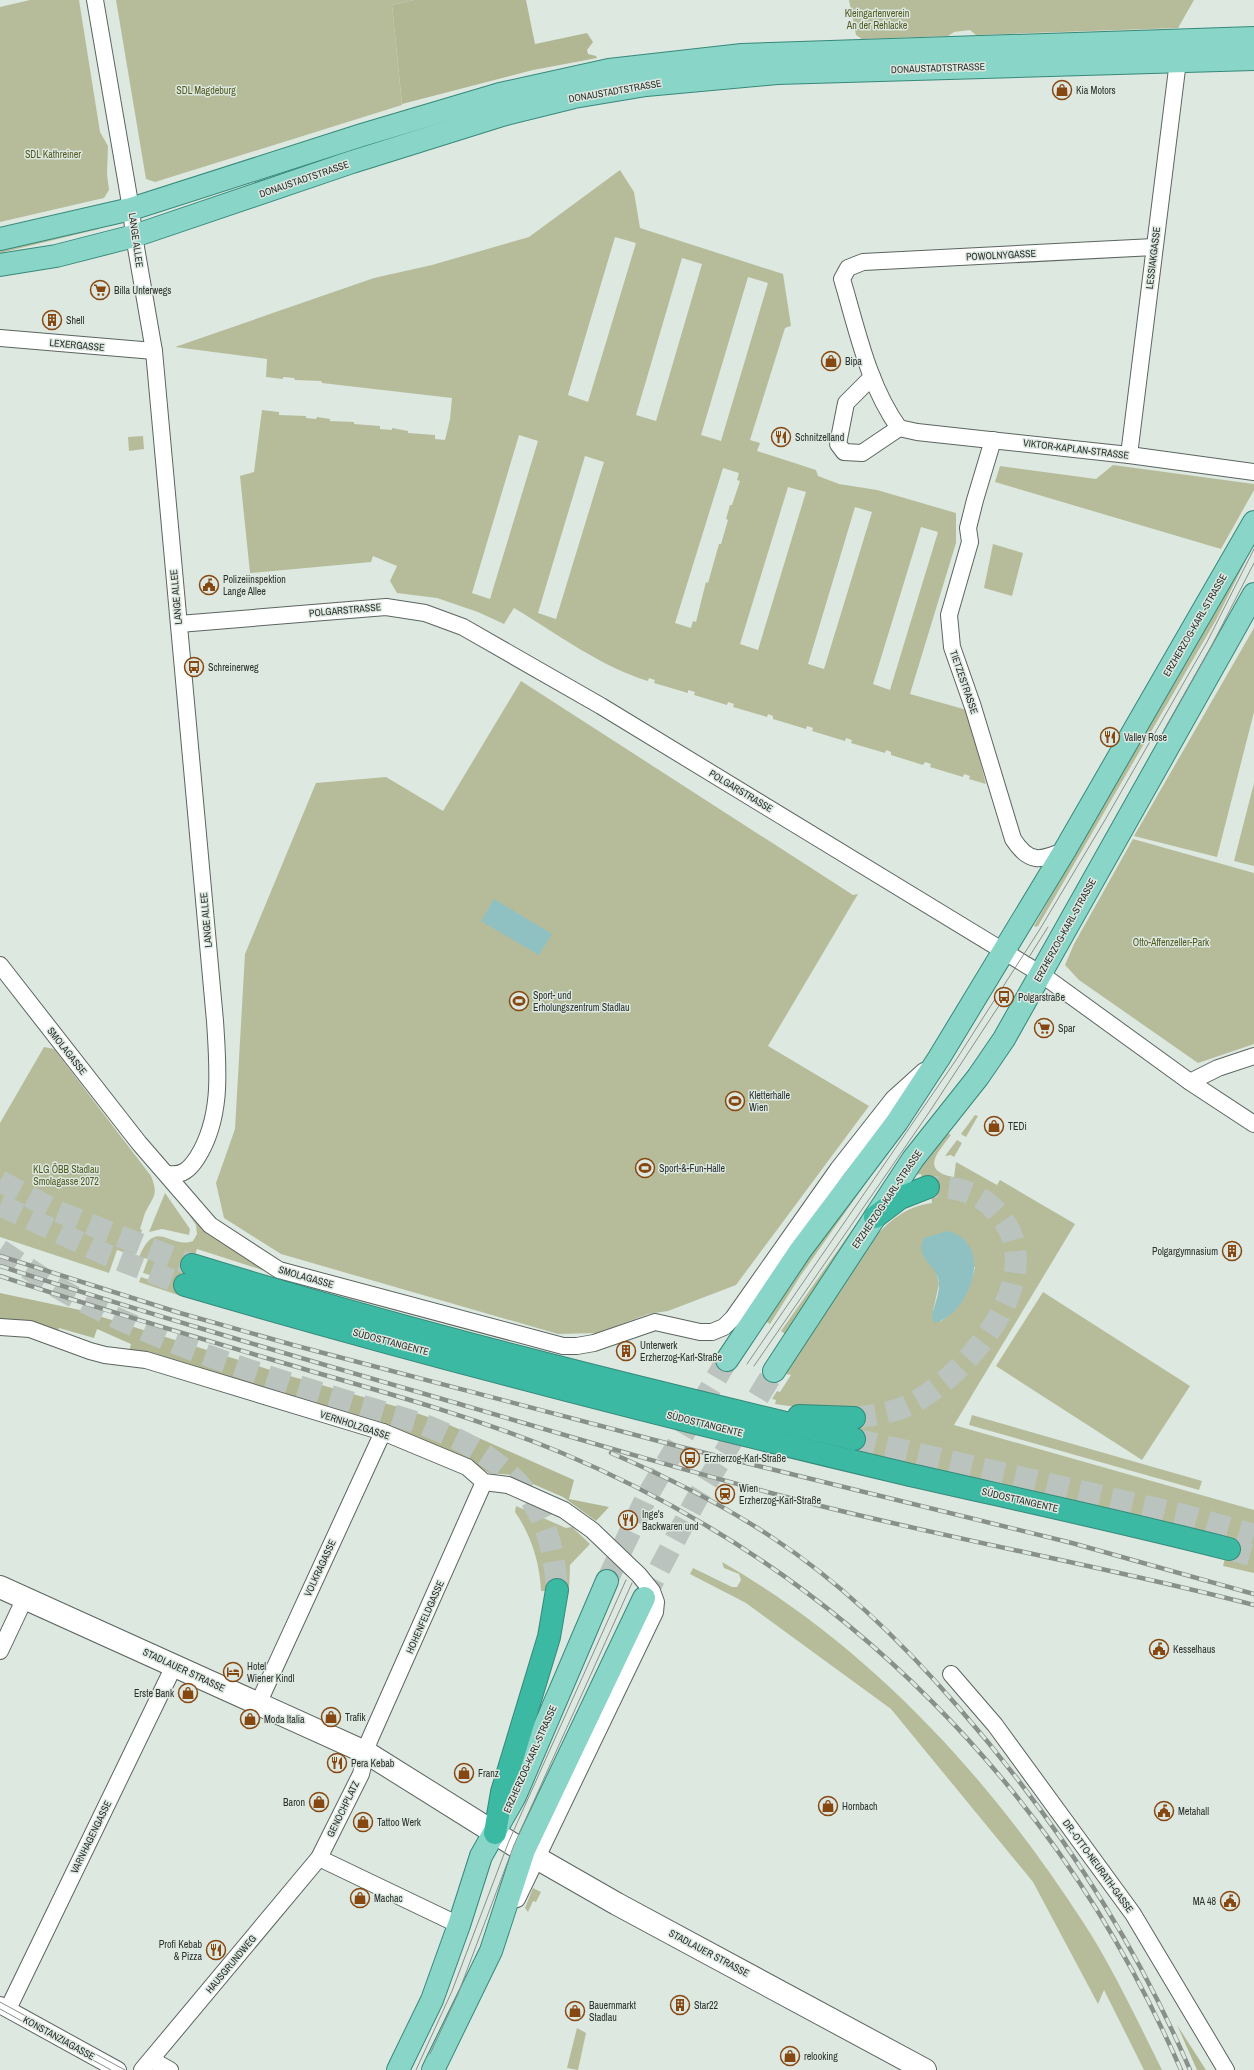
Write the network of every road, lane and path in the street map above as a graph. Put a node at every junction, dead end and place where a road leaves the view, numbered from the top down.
1 (95, 0) edge
2 (1254, 38) edge
3 (1254, 59) edge
4 (1178, 61) junction
5 (131, 209) junction
6 (134, 236) junction
7 (0, 239) edge
8 (1154, 247) junction
9 (0, 265) edge
10 (0, 338) edge
11 (154, 351) junction
12 (872, 377) junction
13 (899, 428) junction
14 (994, 440) junction
15 (1129, 455) junction
16 (1254, 472) edge
17 (1254, 522) edge
18 (1254, 594) edge
19 (179, 624) junction
20 (1065, 850) junction
21 (1004, 951) junction
22 (0, 965) edge
23 (1042, 974) junction
24 (1254, 1056) edge
25 (939, 1058) junction
26 (1190, 1082) junction
27 (1254, 1124) edge
28 (168, 1174) junction
29 (928, 1187) tunnel mouth
30 (875, 1217) junction
31 (0, 1327) edge
32 (712, 1332) joint
33 (727, 1360) tunnel mouth
34 (774, 1371) tunnel mouth
35 (854, 1418) tunnel mouth
36 (778, 1422) junction
37 (383, 1432) junction
38 (854, 1440) tunnel mouth
39 (484, 1482) junction
40 (1228, 1549) tunnel mouth
41 (607, 1581) tunnel mouth
42 (0, 1587) edge
43 (556, 1590) tunnel mouth
44 (25, 1598) junction
45 (649, 1605) joint
46 (0, 1651) edge
47 (174, 1666) junction
48 (951, 1674) dead end
49 (258, 1704) junction
50 (367, 1753) junction
51 (495, 1833) junction
52 (531, 1854) junction
53 (319, 1858) junction
54 (459, 1925) junction
55 (4, 2007) edge
56 (147, 2065) edge
57 (118, 2070) edge
58 (170, 2070) edge
59 (398, 2070) edge
60 (433, 2070) edge
61 (925, 2070) edge
62 (1226, 2070) edge

1 - 5 street, LANGE ALLEE
2 - 5 main road, DONAUSTADTSTRASSE
3 - 4 main road, DONAUSTADTSTRASSE
4 - 6 main road, DONAUSTADTSTRASSE
4 - 8 street, LESSIAKGASSE
5 - 6 street, LANGE ALLEE
5 - 7 main road, DONAUSTADTSTRASSE
6 - 9 main road, DONAUSTADTSTRASSE
6 - 11 street, LANGE ALLEE
8 - 12 street, POWOLNYGASSE
8 - 15 street, LESSIAKGASSE
10 - 11 street, LEXERGASSE
11 - 19 street, LANGE ALLEE
12 - 13 street
12 - 13 street
13 - 14 street, VIKTOR-KAPLAN-STRASSE
14 - 15 street, VIKTOR-KAPLAN-STRASSE
14 - 20 street, TIETZESTRASSE
15 - 16 street, VIKTOR-KAPLAN-STRASSE
17 - 20 main road, ERZHERZOG-KARL-STRASSE
18 - 23 main road, ERZHERZOG-KARL-STRASSE
19 - 21 street, POLGARSTRASSE
19 - 28 street, LANGE ALLEE
20 - 21 main road, ERZHERZOG-KARL-STRASSE
21 - 23 street, POLGARSTRASSE
21 - 25 main road, ERZHERZOG-KARL-STRASSE
22 - 28 street, SMOLAGASSE
23 - 26 street, POLGARSTRASSE
23 - 30 main road, ERZHERZOG-KARL-STRASSE
24 - 26 street
25 - 32 street, ERZHERZOG-KARL-STRASSE
25 - 33 main road, ERZHERZOG-KARL-STRASSE
26 - 27 street, POLGARSTRASSE
28 - 32 street, SMOLAGASSE
29 - 30 highway
30 - 34 main road, ERZHERZOG-KARL-STRASSE
31 - 37 street, VERNHOLZGASSE
35 - 36 highway
36 - 38 highway, SÜDOSTTANGENTE
36 - 40 highway, SÜDOSTTANGENTE
37 - 39 street, VERNHOLZGASSE
37 - 49 street, VOLKRAGASSE
39 - 45 street
39 - 50 street, HOHENFELDGASSE
41 - 51 main road, ERZHERZOG-KARL-STRASSE
42 - 44 street, STADLAUER STRASSE
43 - 51 highway
44 - 46 street
44 - 47 street, STADLAUER STRASSE
45 - 52 main road
47 - 49 street, STADLAUER STRASSE
47 - 55 street, VARNHAGENGASSE
48 - 62 street, DR.-OTTO-NEURATH-GASSE
49 - 50 street, STADLAUER STRASSE
50 - 51 street
50 - 53 street, GENOCHPLATZ
51 - 52 street, STADLAUER STRASSE
51 - 54 main road, ERZHERZOG-KARL-STRASSE
52 - 60 main road
52 - 61 street, STADLAUER STRASSE
53 - 54 street
53 - 56 street, HAUSGRUNDWEG
54 - 59 main road, ERZHERZOG-KARL-STRASSE
55 - 57 street, KONSTANZIAGASSE
56 - 58 street

